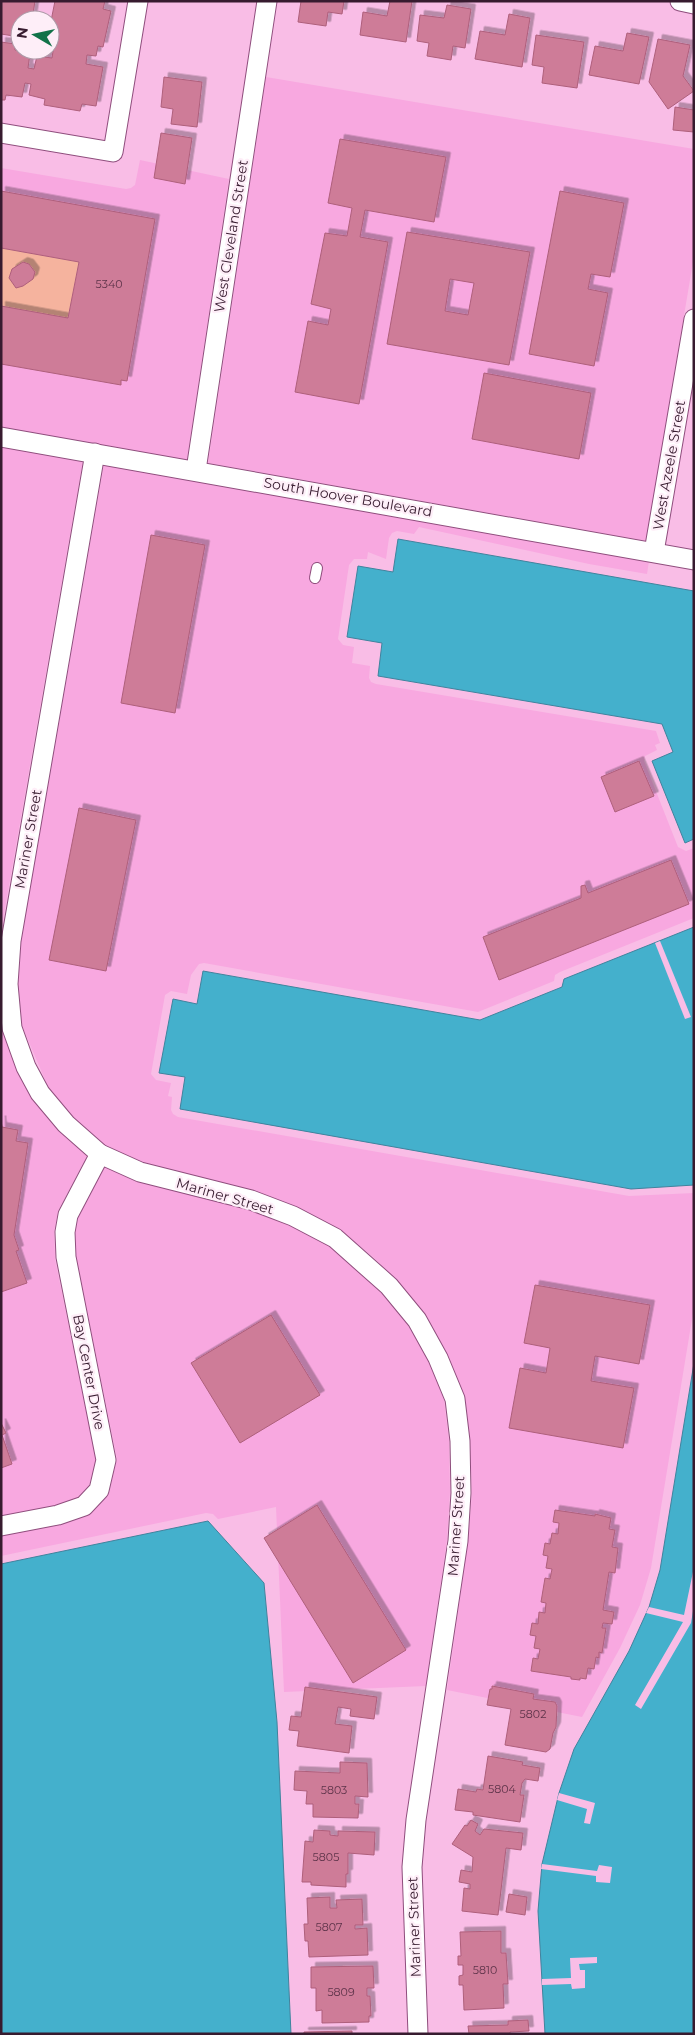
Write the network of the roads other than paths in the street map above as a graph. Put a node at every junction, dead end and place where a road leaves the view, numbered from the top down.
1 (138, 1) edge
2 (267, 1) edge
3 (680, 1) edge
4 (694, 4) edge
5 (1, 133) edge
6 (694, 319) edge
7 (1, 437) edge
8 (95, 453) junction
9 (196, 470) junction
10 (654, 552) junction
11 (694, 560) edge
12 (100, 1154) junction
13 (1, 1526) edge
14 (418, 2034) edge

1 - 5 street
2 - 9 street, West Cleveland Street
3 - 4 street
6 - 10 street, West Azeele Street
7 - 8 street, South Hoover Boulevard
8 - 9 street, South Hoover Boulevard
8 - 12 street, Mariner Street
9 - 10 street, South Hoover Boulevard
10 - 11 street, South Hoover Boulevard
12 - 13 street, Bay Center Drive
12 - 14 street, Mariner Street

